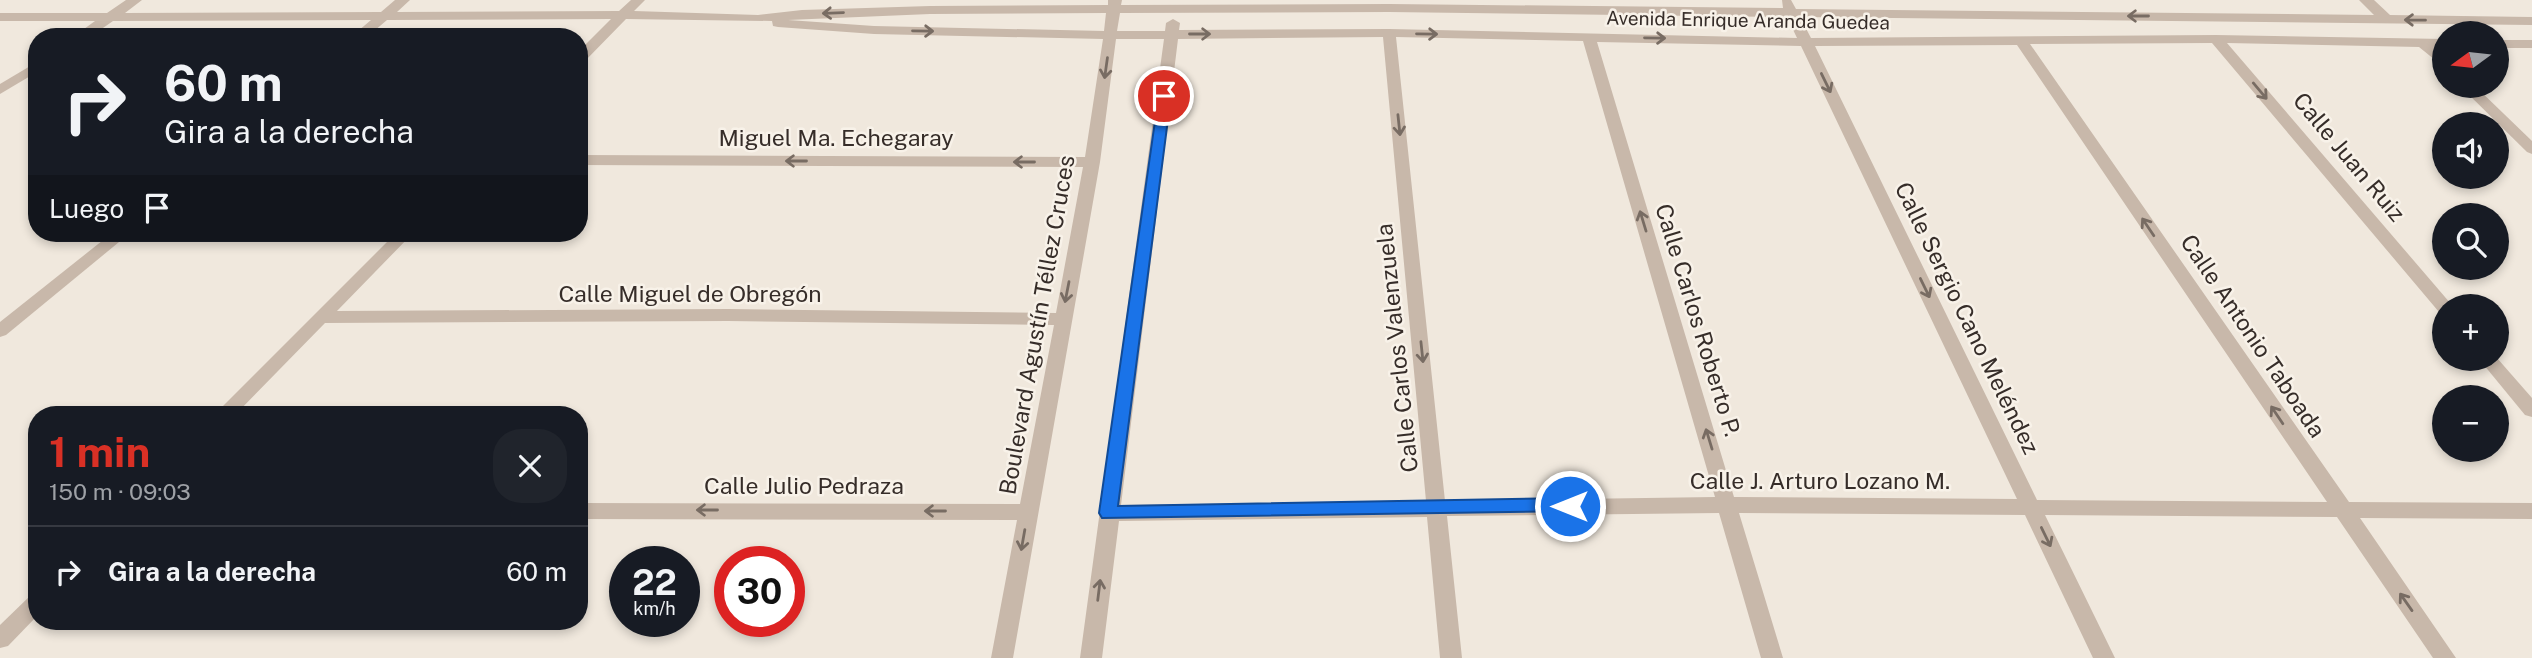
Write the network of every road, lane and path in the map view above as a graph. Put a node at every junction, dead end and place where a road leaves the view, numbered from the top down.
1 (135, 0) edge
2 (403, 0) edge
3 (638, 0) edge
4 (1987, 0) edge
5 (2176, 0) edge
6 (2366, 0) edge
7 (1114, 4) edge
8 (1175, 4) edge
9 (1388, 4) edge
10 (1585, 5) edge
11 (1789, 6) edge
12 (384, 15) junction
13 (623, 15) junction
14 (1998, 15) junction
15 (2190, 16) junction
16 (0, 17) edge
17 (107, 18) junction
18 (758, 19) junction
19 (2387, 20) junction
20 (2532, 21) edge
21 (93, 28) edge
22 (369, 28) edge
23 (1389, 33) junction
24 (1110, 35) junction
25 (1171, 35) junction
26 (1588, 36) junction
27 (2216, 39) junction
28 (2021, 41) junction
29 (1806, 42) junction
30 (2423, 43) junction
31 (2432, 43) edge
32 (2510, 44) edge
33 (2532, 44) edge
34 (588, 50) edge
35 (2432, 52) edge
36 (28, 72) edge
37 (0, 90) edge
38 (2479, 98) edge
39 (2532, 149) edge
40 (588, 160) edge
41 (1092, 162) junction
42 (110, 242) edge
43 (396, 242) edge
44 (2434, 294) edge
45 (319, 317) junction
46 (1061, 318) junction
47 (0, 331) edge
48 (2498, 371) edge
49 (232, 406) edge
50 (2532, 410) edge
51 (1728, 505) junction
52 (1438, 506) junction
53 (2031, 507) junction
54 (2342, 509) junction
55 (588, 511) edge
56 (2532, 511) edge
57 (1028, 512) junction
58 (1108, 513) junction
59 (28, 612) edge
60 (0, 639) edge
61 (1002, 658) edge
62 (1091, 658) edge
63 (1451, 658) edge
64 (1772, 658) edge
65 (2105, 658) edge
66 (2445, 658) edge

1 - 17 street
2 - 12 street
3 - 13 street
4 - 14 street
5 - 15 street
6 - 19 street
7 - 8 street, Avenida Enrique Aranda Guedea
7 -> 18 street, Avenida Enrique Aranda Guedea
7 - 24 street, Boulevard Agustín Téllez Cruces
8 - 9 street, Avenida Enrique Aranda Guedea
8 - 25 street
9 - 10 street, Avenida Enrique Aranda Guedea
10 - 11 street, Avenida Enrique Aranda Guedea
11 - 14 street, Avenida Enrique Aranda Guedea
11 - 29 street, Calle Sergio Cano Meléndez
12 - 13 street, Avenida Enrique Aranda Guedea
12 - 17 street, Avenida Enrique Aranda Guedea
12 - 22 street
13 - 18 street, Avenida Enrique Aranda Guedea
13 - 34 street
15 -> 14 street, Avenida Enrique Aranda Guedea
15 - 19 street, Avenida Enrique Aranda Guedea
16 - 17 street, Avenida Enrique Aranda Guedea
17 - 21 street
18 -> 24 street, Avenida Enrique Aranda Guedea
20 -> 19 street, Avenida Enrique Aranda Guedea
25 -> 23 street, Avenida Enrique Aranda Guedea
23 -> 26 street, Avenida Enrique Aranda Guedea
23 -> 52 street, Calle Carlos Valenzuela
24 - 25 street, Avenida Enrique Aranda Guedea
24 -> 41 street, Boulevard Agustín Téllez Cruces
25 - 58 street
26 -> 29 street, Avenida Enrique Aranda Guedea
51 -> 26 street, Calle Carlos Roberto P.
27 - 28 street, Avenida Enrique Aranda Guedea
27 - 30 street, Avenida Enrique Aranda Guedea
27 -> 44 street, Calle Juan Ruiz
28 - 29 street, Avenida Enrique Aranda Guedea
54 -> 28 street, Calle Antonio Taboada
29 -> 53 street, Calle Sergio Cano Meléndez
30 - 31 street, Avenida Enrique Aranda Guedea
30 - 35 street
32 - 33 street
36 - 37 street
38 - 39 street
41 -> 40 street, Miguel Ma. Echegaray
41 -> 46 street, Boulevard Agustín Téllez Cruces
42 - 47 street
43 - 45 street
45 - 46 street, Calle Miguel de Obregón
45 - 49 street
46 - 57 street, Boulevard Agustín Téllez Cruces
48 - 50 street
51 - 52 street, Calle J. Arturo Lozano M.
51 - 53 street, Calle J. Arturo Lozano M.
51 - 64 street, Calle Carlos Roberto P.
52 - 58 street, Calle J. Arturo Lozano M.
52 - 63 street, Calle Carlos Valenzuela
53 - 54 street, Calle J. Arturo Lozano M.
53 -> 65 street, Calle Sergio Cano Meléndez
54 - 56 street, Calle J. Arturo Lozano M.
66 -> 54 street, Calle Antonio Taboada
57 -> 55 street, Calle Julio Pedraza
57 -> 61 street, Boulevard Agustín Téllez Cruces
62 -> 58 street
59 - 60 street

